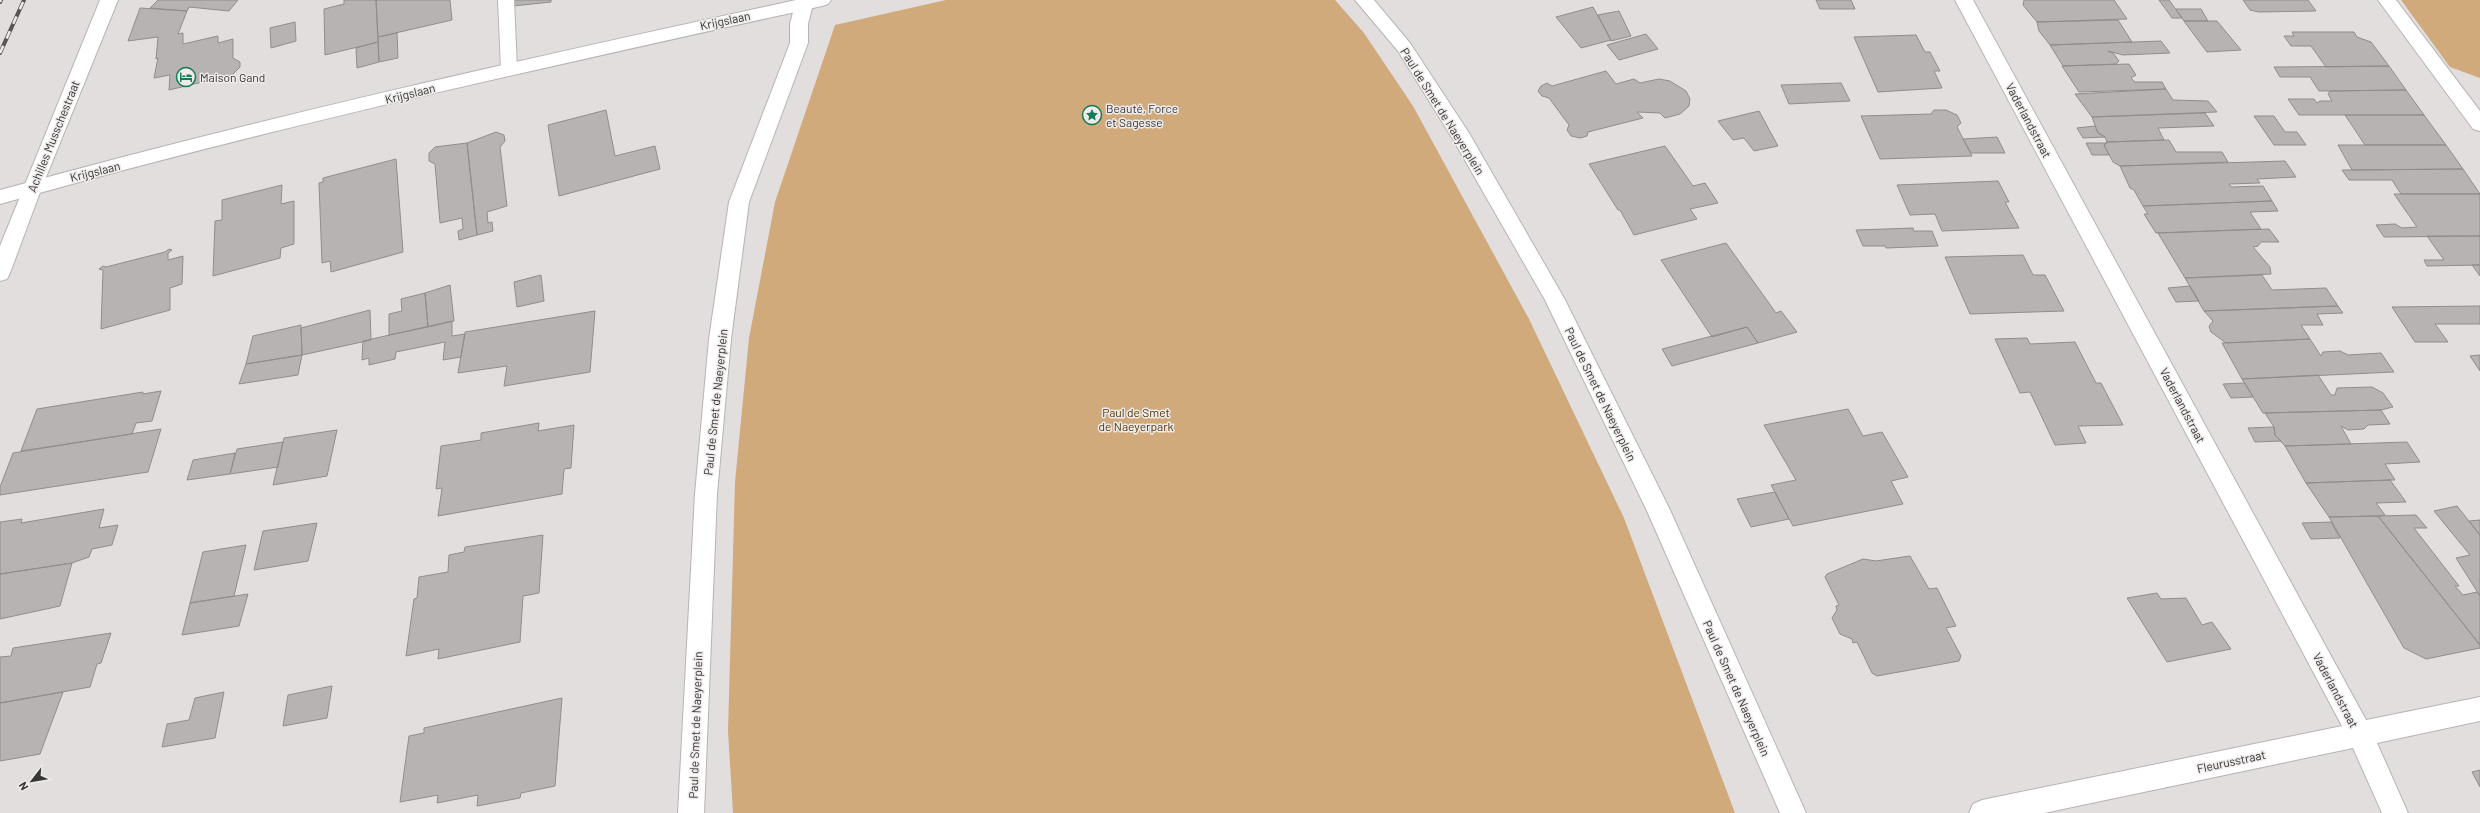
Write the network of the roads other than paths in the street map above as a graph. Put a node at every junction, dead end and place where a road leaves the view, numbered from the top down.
1 (109, 0) edge
2 (506, 0) edge
3 (1364, 0) edge
4 (1964, 0) edge
5 (2386, 0) edge
6 (811, 1) edge
7 (509, 69) junction
8 (2449, 82) junction
9 (2480, 103) edge
10 (2480, 124) edge
11 (32, 188) junction
12 (0, 197) edge
13 (0, 273) edge
14 (2480, 709) edge
15 (2360, 734) junction
16 (692, 813) edge
17 (1793, 813) edge
18 (1982, 813) edge
19 (2395, 813) edge

1 - 11 street, Achilles Musschestraat
2 - 7 lane
3 - 17 street, Paul de Smet de Naeyerplein
4 - 15 street, Vaderlandstraat
5 - 8 street
6 - 7 street, Krijgslaan
6 - 16 street, Paul de Smet de Naeyerplein
7 - 11 street, Krijgslaan
8 - 9 street
8 - 10 street
11 - 12 street, Krijgslaan
11 - 13 street, Achilles Musschestraat
14 - 15 street, Fleurusstraat
15 - 18 street, Fleurusstraat
15 - 19 street, Vaderlandstraat

